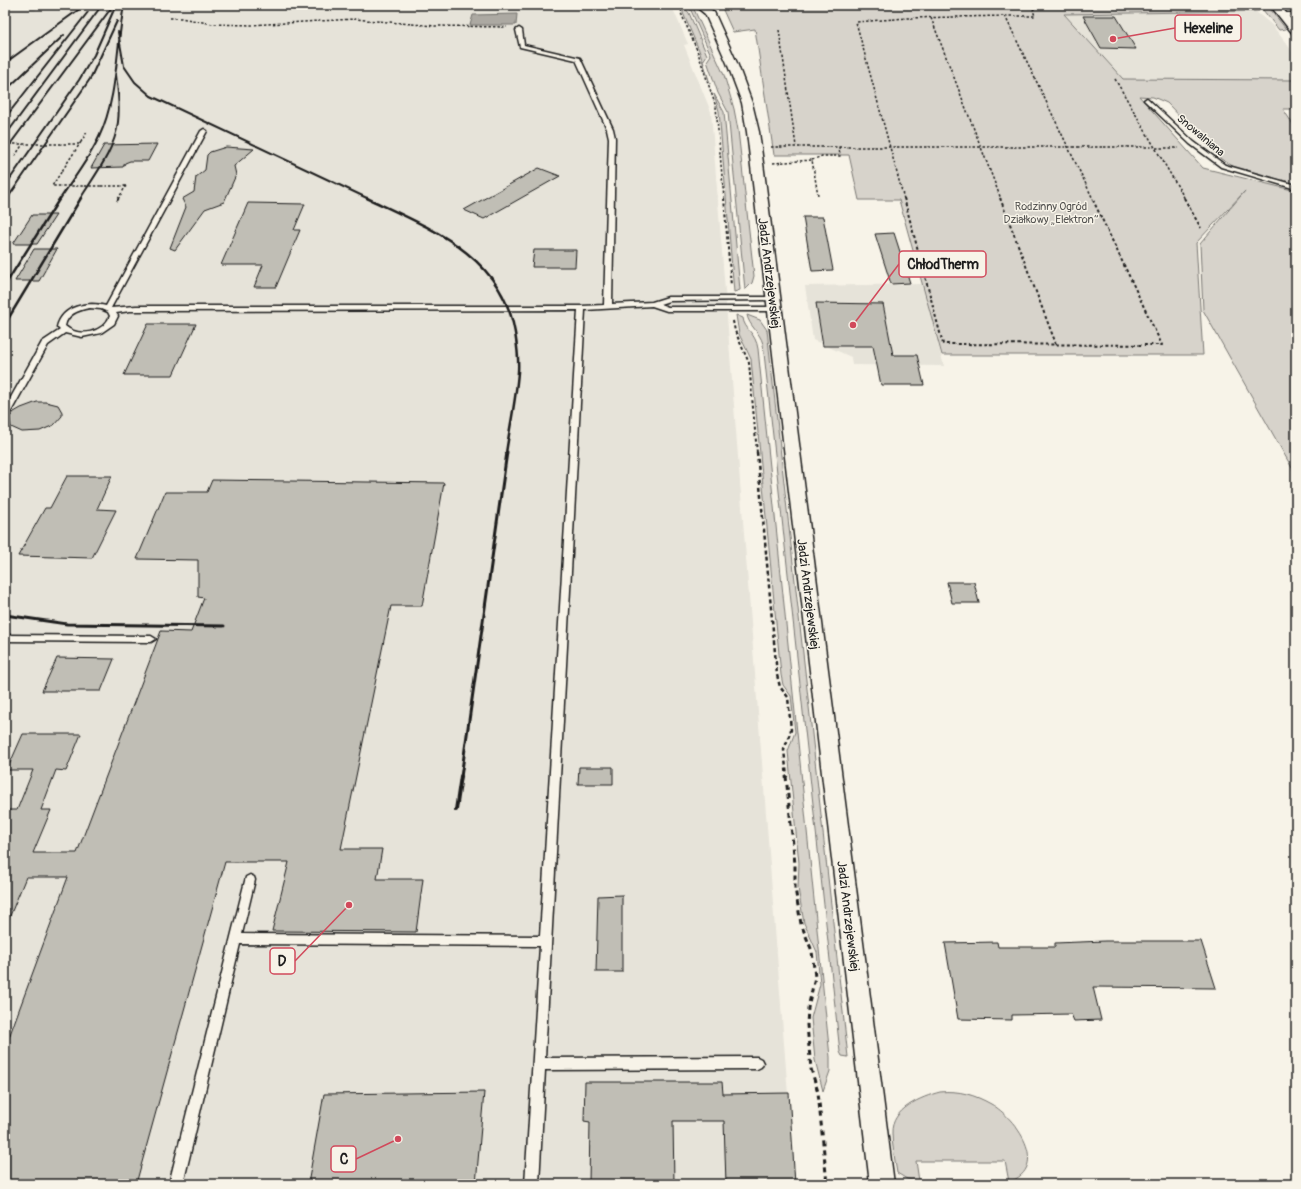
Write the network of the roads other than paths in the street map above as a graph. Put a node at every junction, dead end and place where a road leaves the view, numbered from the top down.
1 (1275, 5) edge
2 (706, 7) edge
3 (1283, 14) junction
4 (1296, 14) edge
5 (519, 30) road end
6 (1296, 32) edge
7 (1147, 100) dead end
8 (204, 130) dead end
9 (1296, 187) edge
10 (653, 304) junction
11 (774, 304) junction
12 (608, 305) junction
13 (582, 308) junction
14 (110, 310) junction
15 (64, 331) junction
16 (5, 415) edge
17 (5, 638) edge
18 (151, 639) dead end
19 (250, 880) dead end
20 (236, 940) junction
21 (546, 941) junction
22 (757, 1063) dead end
23 (539, 1064) junction
24 (176, 1184) edge
25 (532, 1184) edge
26 (882, 1184) edge

1 - 3 street
2 - 11 street, Jadzi Andrzejewskiej
3 - 4 lane
3 - 6 street
5 - 12 lane
7 - 9 lane, Snowalniana
8 - 14 lane
10 - 11 lane
10 - 11 lane
10 - 12 lane
11 - 26 street, Jadzi Andrzejewskiej
12 - 13 lane
13 - 14 lane
13 - 21 lane
14 - 15 lane
14 - 15 lane
15 - 16 lane
17 - 18 lane
19 - 20 lane
20 - 21 lane
20 - 24 lane
21 - 23 lane
22 - 23 lane
23 - 25 lane

